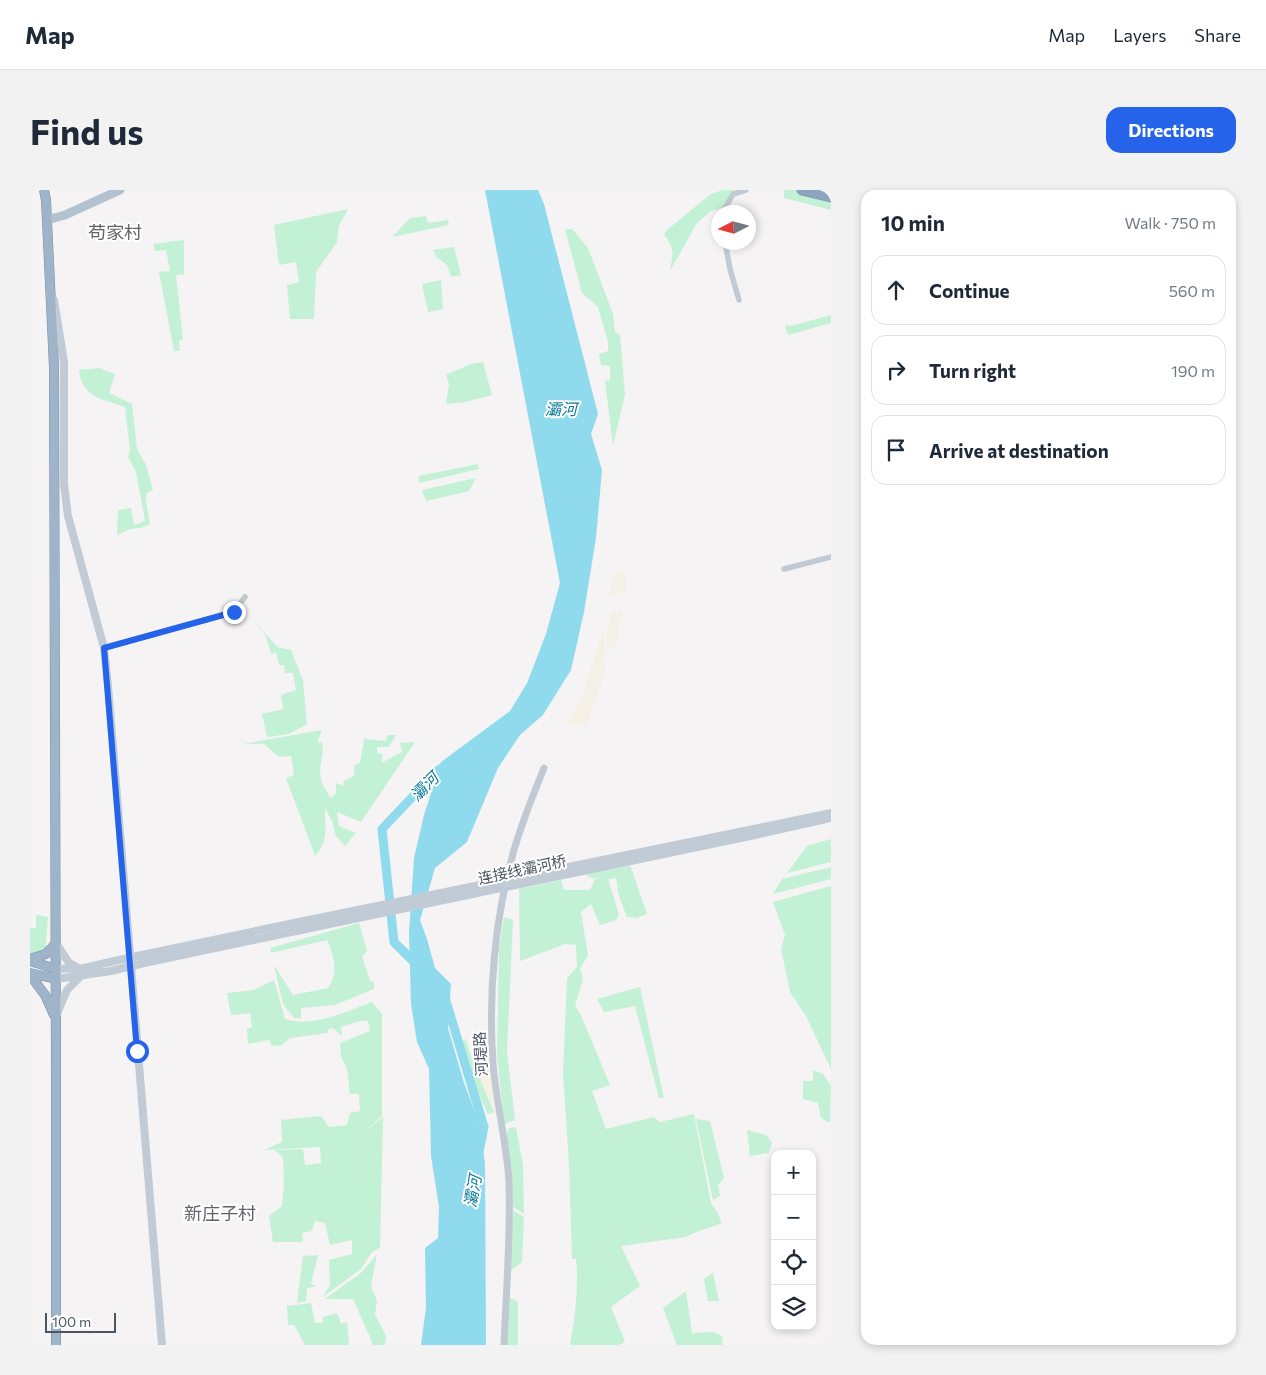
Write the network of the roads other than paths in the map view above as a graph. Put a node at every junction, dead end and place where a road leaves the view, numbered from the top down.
1 (44, 190) edge
2 (120, 190) edge
3 (746, 190) edge
4 (802, 190) edge
5 (831, 196) edge
6 (726, 205) edge
7 (47, 220) junction
8 (726, 250) edge
9 (50, 267) junction
10 (739, 300) dead end
11 (831, 557) edge
12 (784, 569) dead end
13 (245, 597) dead end
14 (104, 648) junction
15 (544, 768) dead end
16 (831, 813) edge
17 (831, 818) edge
18 (749, 833) junction
19 (56, 943) junction
20 (30, 960) edge
21 (56, 969) junction
22 (81, 972) junction
23 (30, 974) edge
24 (56, 979) junction
25 (56, 1018) junction
26 (56, 1345) edge
27 (162, 1345) edge
28 (504, 1345) edge

1 - 7 highway
2 - 7 main road
3 - 6 street
4 - 5 highway
7 - 9 highway
8 - 10 street
9 - 14 main road
9 - 19 highway
11 - 12 street
13 - 14 street
14 - 27 main road
15 - 28 street, 河堤路
16 - 18 main road
17 - 18 main road
18 - 22 main road, 连接线灞河桥, bridge
19 - 20 highway
19 - 21 highway
19 - 22 main road
20 - 21 highway
21 - 22 main road
21 - 24 highway
22 - 24 main road
22 - 25 main road
23 - 24 highway
23 - 25 highway
24 - 25 highway
25 - 26 highway

